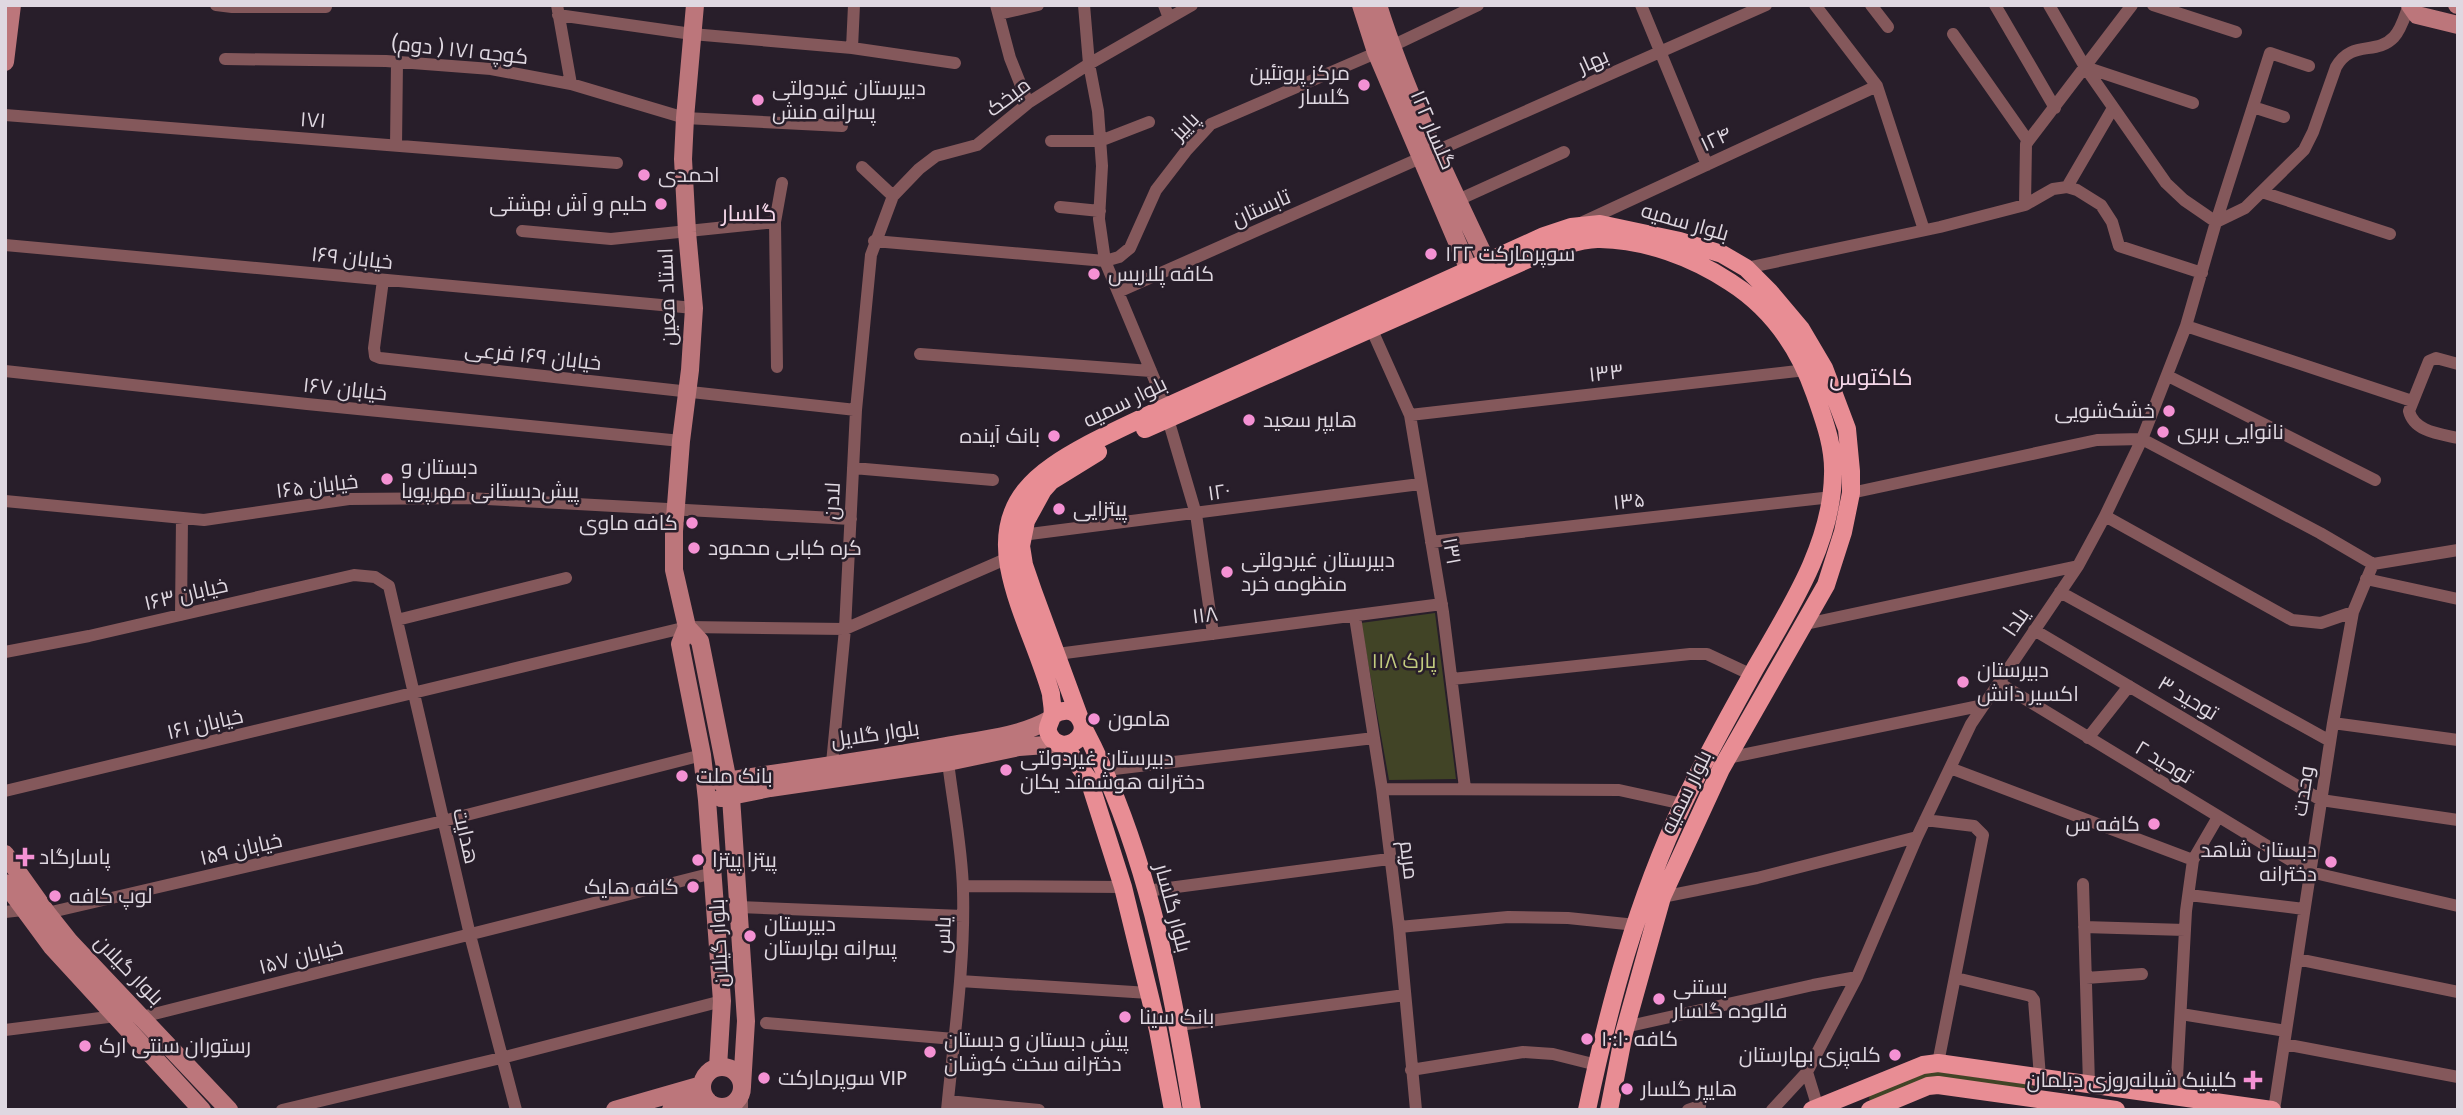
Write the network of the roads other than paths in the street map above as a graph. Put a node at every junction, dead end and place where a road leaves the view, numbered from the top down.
1 (12, 5) edge
2 (216, 5) edge
3 (695, 5) edge
4 (854, 5) edge
5 (1038, 5) edge
6 (1084, 5) edge
7 (1164, 5) edge
8 (1192, 5) edge
9 (1361, 5) edge
10 (1378, 5) edge
11 (1478, 5) edge
12 (1641, 5) edge
13 (1766, 5) edge
14 (1815, 5) edge
15 (1871, 5) edge
16 (1995, 5) edge
17 (2049, 5) edge
18 (2132, 5) edge
19 (2153, 5) edge
20 (2409, 5) edge
21 (326, 8) dead end
22 (558, 10) edge
23 (997, 10) edge
24 (1169, 18) junction
25 (2458, 25) edge
26 (1888, 27) dead end
27 (2235, 32) dead end
28 (692, 34) junction
29 (1953, 34) dead end
30 (852, 48) junction
31 (1384, 49) junction
32 (1661, 53) junction
33 (225, 59) dead end
34 (5, 62) edge
35 (397, 62) junction
36 (955, 63) dead end
37 (1089, 64) junction
38 (2309, 66) dead end
39 (2085, 67) junction
40 (571, 84) junction
41 (1877, 86) junction
42 (1028, 103) junction
43 (2193, 103) dead end
44 (2253, 107) junction
45 (2054, 108) junction
46 (2113, 108) junction
47 (5, 115) edge
48 (2284, 117) dead end
49 (685, 118) junction
50 (1149, 122) dead end
51 (842, 125) dead end
52 (1051, 141) dead end
53 (1100, 141) junction
54 (2028, 141) junction
55 (396, 146) junction
56 (1564, 152) dead end
57 (1427, 155) junction
58 (617, 163) dead end
59 (1707, 164) junction
60 (862, 167) dead end
61 (782, 183) dead end
62 (2067, 187) junction
63 (2262, 192) junction
64 (893, 196) junction
65 (1458, 200) junction
66 (2025, 205) junction
67 (1060, 207) dead end
68 (1100, 211) junction
69 (775, 222) junction
70 (2216, 222) junction
71 (1571, 227) junction
72 (522, 230) dead end
73 (1924, 230) junction
74 (687, 232) junction
75 (2390, 234) dead end
76 (874, 241) junction
77 (5, 245) edge
78 (1105, 261) junction
79 (1490, 268) junction
80 (1746, 268) junction
81 (2202, 273) junction
82 (1472, 277) junction
83 (383, 280) junction
84 (1118, 292) junction
85 (694, 308) junction
86 (2186, 326) junction
87 (1371, 328) junction
88 (1303, 352) junction
89 (920, 354) dead end
90 (2458, 363) edge
91 (777, 367) dead end
92 (1806, 370) junction
93 (5, 371) edge
94 (1151, 371) junction
95 (2168, 376) junction
96 (688, 393) junction
97 (2412, 401) junction
98 (856, 410) junction
99 (1167, 413) junction
100 (1410, 415) junction
101 (2458, 438) edge
102 (2142, 439) junction
103 (681, 441) junction
104 (853, 468) junction
105 (993, 480) dead end
106 (2375, 480) dead end
107 (1420, 484) junction
108 (1851, 493) junction
109 (1832, 497) junction
110 (5, 501) edge
111 (676, 509) junction
112 (1196, 514) junction
113 (2105, 516) junction
114 (182, 518) junction
115 (851, 519) junction
116 (1022, 535) junction
117 (1431, 542) junction
118 (2458, 550) edge
119 (1008, 558) junction
120 (2373, 564) junction
121 (2078, 566) junction
122 (375, 577) joint
123 (566, 578) dead end
124 (2366, 579) junction
125 (2060, 592) junction
126 (2458, 599) edge
127 (1442, 604) junction
128 (2353, 612) junction
129 (181, 615) junction
130 (1355, 617) junction
131 (397, 620) junction
132 (1793, 621) junction
133 (687, 627) junction
134 (845, 629) junction
135 (2034, 630) junction
136 (1213, 634) junction
137 (5, 652) edge
138 (1057, 654) junction
139 (1752, 675) junction
140 (1452, 679) junction
141 (1999, 682) junction
142 (2129, 686) junction
143 (414, 694) junction
144 (1984, 705) junction
145 (1051, 718) junction
146 (1081, 722) junction
147 (2333, 723) junction
148 (1374, 738) junction
149 (2088, 738) junction
150 (2458, 740) edge
151 (2330, 741) junction
152 (1062, 744) junction
153 (702, 755) junction
154 (1719, 755) junction
155 (948, 762) junction
156 (831, 763) junction
157 (1950, 768) junction
158 (1106, 770) junction
159 (1465, 788) junction
160 (730, 789) junction
161 (1382, 789) junction
162 (5, 791) edge
163 (706, 792) junction
164 (2321, 800) junction
165 (1683, 804) junction
166 (2218, 817) junction
167 (1925, 820) junction
168 (2458, 820) edge
169 (443, 821) junction
170 (1916, 837) junction
171 (5, 853) edge
172 (1389, 859) junction
173 (2193, 860) junction
174 (2310, 872) junction
175 (713, 873) junction
176 (5, 883) edge
177 (2083, 884) dead end
178 (963, 886) junction
179 (1123, 887) junction
180 (1146, 891) junction
181 (2189, 895) junction
182 (1662, 897) junction
183 (2458, 906) edge
184 (739, 907) junction
185 (2304, 909) junction
186 (14, 911) edge
187 (47, 913) junction
188 (963, 916) junction
189 (1399, 927) junction
190 (1644, 927) junction
191 (2084, 927) junction
192 (2185, 930) junction
193 (470, 935) junction
194 (2297, 959) junction
195 (2142, 974) dead end
196 (1857, 977) junction
197 (1956, 978) junction
198 (2086, 978) junction
199 (960, 981) junction
200 (2458, 992) edge
201 (1149, 993) junction
202 (1405, 995) junction
203 (722, 1001) junction
204 (2181, 1014) junction
205 (116, 1016) junction
206 (142, 1017) junction
207 (766, 1023) dead end
208 (1179, 1025) junction
209 (1625, 1027) junction
210 (5, 1030) edge
211 (2286, 1031) junction
212 (954, 1039) junction
213 (2284, 1044) junction
214 (501, 1058) junction
215 (1938, 1063) junction
216 (1597, 1065) junction
217 (718, 1067) junction
218 (1411, 1070) junction
219 (1807, 1072) junction
220 (2040, 1077) junction
221 (2458, 1077) edge
222 (2089, 1084) junction
223 (742, 1089) junction
224 (2176, 1096) junction
225 (708, 1100) edge
226 (947, 1106) edge
227 (1815, 1109) edge
228 (202, 1110) edge
229 (229, 1110) edge
230 (282, 1110) edge
231 (516, 1110) edge
232 (615, 1110) edge
233 (671, 1110) edge
234 (742, 1110) edge
235 (1039, 1110) edge
236 (1173, 1110) edge
237 (1192, 1110) edge
238 (1416, 1110) edge
239 (1587, 1110) edge
240 (1609, 1110) edge
241 (1772, 1110) edge
242 (1870, 1110) edge
243 (2116, 1110) edge
244 (2273, 1110) edge

1 - 34 main road
2 - 21 street
3 - 28 main road, استاد معین
4 - 30 street
5 - 23 street
6 - 37 street
7 - 24 street
8 - 24 street, میخک
9 - 31 main road, گلسار ۱۲۲
10 - 31 main road, گلسار ۱۲۲
11 - 31 street, پاییز
12 - 32 street
13 - 32 street, بهار
14 - 41 street
15 - 26 street
16 - 45 street
17 - 39 street
18 - 39 street
19 - 27 street
20 - 25 main road
20 - 63 street
22 - 28 street
22 - 40 street
23 - 42 street
24 - 37 street, میخک
28 - 30 street
28 - 49 main road, استاد معین
29 - 54 street
30 - 36 street
31 - 57 main road, گلسار ۱۲۲
31 - 78 street, پاییز
32 - 57 street, بهار
32 - 59 street
33 - 35 street, کوچه ۱۷۱ ( دوم)
35 - 40 street, کوچه ۱۷۱ ( دوم)
35 - 55 street
37 - 42 street, میخک
37 - 53 street
38 - 44 street, یلدا
39 - 43 street
39 - 45 street
39 - 46 street
40 - 49 street, کوچه ۱۷۱ ( دوم)
41 - 59 street, ۱۲۴
41 - 73 street
42 - 64 street, میخک
44 - 48 street
44 - 70 street, یلدا
45 - 54 street
46 - 62 street
46 - 70 street
47 - 55 street, ۱۷۱
49 - 51 street, کوچه ۱۷۱ ( دوم)
49 - 74 main road, استاد معین
50 - 53 street
52 - 53 street
53 - 68 street
54 - 66 street
55 - 58 street, ۱۷۱
56 - 65 street
57 - 65 main road, گلسار ۱۲۲
57 - 82 main road, گلسار ۱۲۲
57 - 84 street, تابستان
59 - 71 street, ۱۲۴
60 - 64 street
61 - 69 street
62 - 66 street
62 - 81 street
63 - 70 street
63 - 75 street
64 - 76 street, میخک
65 - 79 main road, گلسار ۱۲۲
66 - 73 street
67 - 68 street
68 - 78 street
69 - 74 street
69 - 91 street
70 - 81 street, یلدا
71 - 79 main road, بلوار سمیه
71 - 80 main road, بلوار سمیه
72 - 74 street
73 - 80 street
74 - 85 main road, استاد معین
76 - 78 street
76 - 98 street, لادن
77 - 83 street, خیابان ۱۶۹
78 - 84 street
79 - 82 main road, بلوار سمیه
79 - 92 main road, بلوار سمیه
80 - 108 main road, بلوار سمیه
81 - 86 street, یلدا
82 - 87 main road, بلوار سمیه
82 - 88 main road, بلوار سمیه
83 - 85 street, خیابان ۱۶۹
83 - 96 street, خیابان ۱۶۹ فرعی
84 - 94 street
85 - 96 main road, استاد معین
86 - 95 street, یلدا
86 - 97 street
87 - 88 main road, بلوار سمیه
87 - 100 street, ۱۳۱
88 - 99 main road, بلوار سمیه
89 - 94 street
90 - 97 street
92 - 100 street, ۱۳۳
92 - 109 main road, بلوار سمیه
93 - 103 street, خیابان ۱۶۷
94 - 99 street
95 - 102 street, یلدا
95 - 106 street
96 - 98 street, خیابان ۱۶۹ فرعی
96 - 103 main road, استاد معین
97 - 101 street
98 - 104 street, لادن
99 - 112 street
99 - 116 main road, بلوار سمیه
99 - 119 main road, بلوار سمیه
100 - 107 street, ۱۳۱
102 - 108 street
102 - 113 street, یلدا
102 - 120 street
103 - 111 main road, استاد معین
104 - 105 street
104 - 115 street, لادن
107 - 112 street, ۱۲۰
107 - 117 street, ۱۳۱
108 - 132 main road, بلوار سمیه
109 - 117 street, ۱۳۵
109 - 132 main road, بلوار سمیه
110 - 114 street, خیابان ۱۶۵
111 - 114 street, خیابان ۱۶۵
111 - 115 street, خیابان ۱۶۵
111 - 133 main road, استاد معین
112 - 116 street, ۱۲۰
112 - 136 street
113 - 121 street, یلدا
113 - 128 street
114 - 129 street
115 - 134 street, لادن
116 - 138 main road, بلوار سمیه
117 - 127 street, ۱۳۱
118 - 120 street
119 - 134 street
119 - 145 main road, بلوار سمیه
120 - 124 street, وحدت
121 - 125 street, یلدا
121 - 132 street
122 - 129 street, خیابان ۱۶۳
122 - 131 street, هدایت
123 - 131 street
124 - 126 street
124 - 128 street, وحدت
125 - 135 street, یلدا
125 - 151 street
127 - 130 street, ۱۱۸
127 - 140 street, ۱۳۱
128 - 147 street, وحدت
129 - 137 street, خیابان ۱۶۳
130 - 136 street, ۱۱۸
130 - 148 street, مریم
131 - 143 street, هدایت
132 - 139 main road, بلوار سمیه
132 - 154 main road, بلوار سمیه
133 - 134 street, خیابان ۱۶۱
133 - 143 street, خیابان ۱۶۱
133 - 153 main road, استاد معین
133 - 160 main road, استاد معین
134 - 156 street, لادن
135 - 141 street, یلدا
135 - 142 street, توحید ۳
136 - 138 street, ۱۱۸
138 - 146 main road, بلوار سمیه
139 - 140 street
139 - 154 main road, بلوار سمیه
140 - 159 street, ۱۳۱
141 - 144 street, یلدا
141 - 149 street, توحید ۲
142 - 149 street
142 - 164 street, توحید ۳
143 - 162 street, خیابان ۱۶۱
143 - 169 street, هدایت
144 - 154 street
144 - 157 street, یلدا
145 - 146 main road
145 - 152 main road
145 - 156 main road, بلوار گلایل
146 - 152 main road
146 - 158 main road, بلوار گلسار
147 - 150 street
147 - 151 street, وحدت
148 - 158 street
148 - 161 street, مریم
149 - 166 street, توحید ۲
151 - 164 street, وحدت
152 - 155 main road, بلوار گلایل
152 - 179 main road, بلوار گلسار
153 - 163 main road, استاد معین
153 - 169 street, خیابان ۱۵۹
154 - 165 main road, بلوار سمیه
154 - 182 main road, بلوار سمیه
155 - 160 main road, بلوار گلایل
155 - 178 street, یاس
156 - 160 main road, بلوار گلایل
157 - 167 street, یلدا
157 - 173 street
158 - 180 main road, بلوار گلسار
159 - 161 street
159 - 165 street
160 - 163 main road, بلوار گلایل
160 - 184 main road, بلوار گیلان
161 - 172 street, مریم
163 - 175 main road, بلوار گیلان
164 - 168 street
164 - 174 street, وحدت
165 - 190 main road, بلوار سمیه
166 - 173 street
166 - 174 street, توحید ۲
167 - 170 street, یلدا
167 - 197 street
169 - 187 street, خیابان ۱۵۹
169 - 193 street, هدایت
170 - 182 street
170 - 196 street, یلدا
171 - 187 main road, بلوار گیلان
172 - 180 street
172 - 189 street, مریم
173 - 181 street
174 - 183 street, توحید ۲
174 - 185 street, وحدت
175 - 193 street, خیابان ۱۵۷
175 - 203 main road, بلوار گیلان
176 - 186 main road, بلوار گیلان
177 - 191 street
178 - 179 street
178 - 188 street, یاس
179 - 201 main road, بلوار گلسار
180 - 208 main road, بلوار گلسار
181 - 185 street
181 - 192 street
182 - 190 main road, بلوار سمیه
184 - 188 street
184 - 223 main road, بلوار گیلان
185 - 194 street, وحدت
186 - 205 main road, بلوار گیلان
187 - 206 main road, بلوار گیلان
188 - 199 street, یاس
189 - 190 street
189 - 202 street, مریم
190 - 209 main road, بلوار سمیه
190 - 216 main road, بلوار سمیه
191 - 192 street
191 - 198 street
192 - 204 street
193 - 206 street, خیابان ۱۵۷
193 - 214 street, هدایت
194 - 200 street
194 - 211 street, وحدت
195 - 198 street
196 - 209 street
196 - 219 street, یلدا
197 - 215 street
197 - 220 street
198 - 222 street
199 - 201 street
199 - 212 street, یاس
201 - 236 main road, بلوار گلسار
202 - 208 street
202 - 218 street, مریم
203 - 214 street
203 - 217 main road, بلوار گیلان
204 - 211 street
204 - 224 street
205 - 210 street
205 - 228 main road, بلوار گیلان
206 - 229 main road, بلوار گیلان
207 - 212 street
208 - 237 main road, بلوار گلسار
209 - 240 main road, بلوار سمیه
211 - 213 street, وحدت
212 - 226 street, یاس
213 - 221 street
213 - 244 street, وحدت
214 - 230 street
214 - 231 street, هدایت
215 - 220 main road
215 - 227 main road
216 - 218 street
216 - 239 main road, بلوار سمیه
217 - 223 main road
217 - 225 main road
218 - 238 street, مریم
219 - 227 street
219 - 241 street, یلدا
220 - 222 main road
222 - 224 main road
223 - 225 main road
223 - 234 street
224 - 244 main road
225 - 232 main road
225 - 233 main road
226 - 235 street
242 - 243 main road

